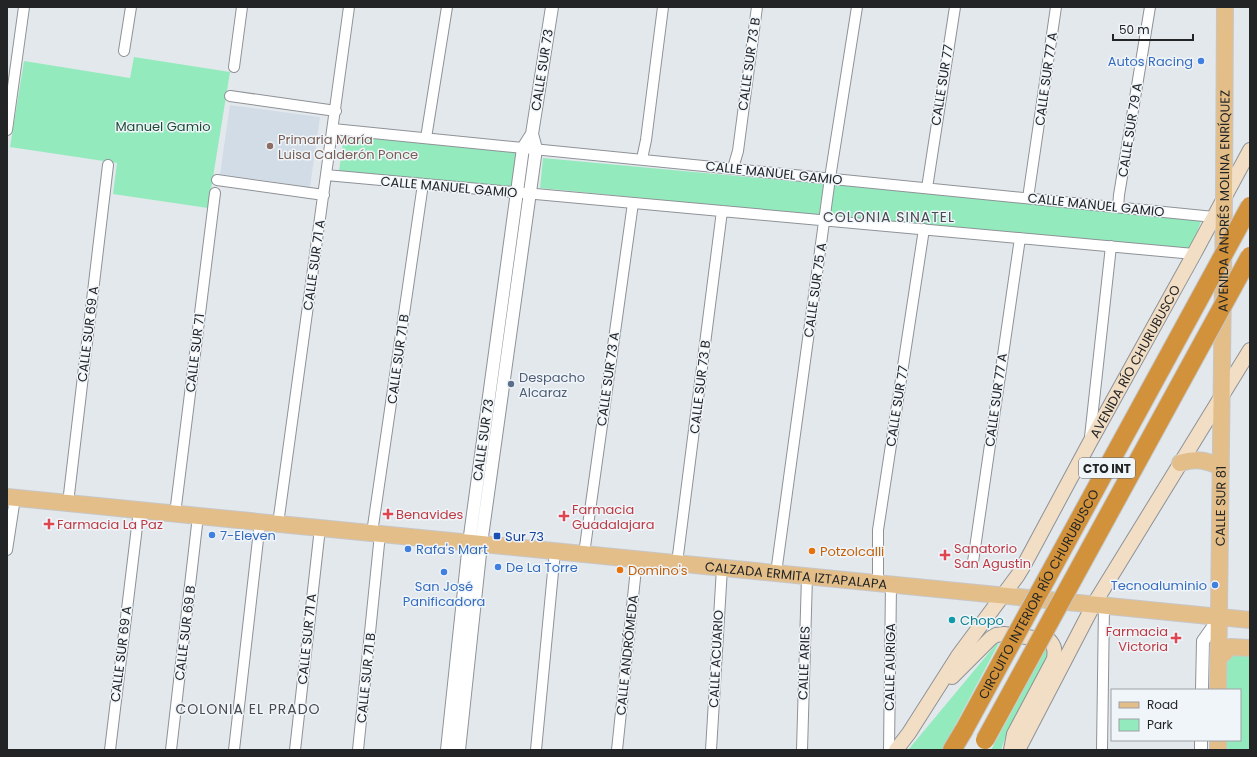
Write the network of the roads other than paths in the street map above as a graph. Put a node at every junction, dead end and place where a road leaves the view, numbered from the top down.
1 (24, 7) edge
2 (131, 7) edge
3 (242, 7) edge
4 (350, 7) edge
5 (447, 7) edge
6 (552, 7) edge
7 (663, 7) edge
8 (757, 7) edge
9 (857, 7) edge
10 (955, 7) edge
11 (1056, 7) edge
12 (1150, 7) edge
13 (1225, 7) edge
14 (124, 51) dead end
15 (234, 67) dead end
16 (230, 96) dead end
17 (336, 111) junction
18 (333, 129) junction
19 (7, 130) edge
20 (532, 134) junction
21 (426, 138) junction
22 (524, 148) junction
23 (536, 149) junction
24 (1250, 150) edge
25 (642, 159) junction
26 (108, 165) dead end
27 (733, 168) junction
28 (326, 175) junction
29 (830, 178) junction
30 (217, 180) dead end
31 (423, 184) junction
32 (927, 188) junction
33 (215, 193) dead end
34 (517, 193) junction
35 (531, 194) junction
36 (324, 195) junction
37 (1028, 198) junction
38 (1224, 198) junction
39 (633, 203) junction
40 (1250, 206) edge
41 (1118, 207) junction
42 (722, 211) junction
43 (1214, 217) junction
44 (825, 220) junction
45 (924, 229) junction
46 (1020, 238) junction
47 (1111, 246) junction
48 (1194, 254) junction
49 (1250, 256) edge
50 (1250, 350) edge
51 (1222, 395) junction
52 (1090, 442) junction
53 (1180, 463) junction
54 (1221, 467) junction
55 (11, 497) edge
56 (68, 503) junction
57 (139, 510) junction
58 (175, 514) junction
59 (198, 516) junction
60 (260, 522) junction
61 (278, 524) junction
62 (320, 528) junction
63 (376, 534) junction
64 (475, 543) junction
65 (7, 550) edge
66 (555, 551) junction
67 (584, 554) junction
68 (638, 559) junction
69 (973, 562) dead end
70 (677, 563) junction
71 (722, 568) junction
72 (776, 573) junction
73 (807, 576) junction
74 (885, 584) junction
75 (1003, 595) junction
76 (1099, 605) junction
77 (1220, 617) junction
78 (1250, 620) edge
79 (1250, 648) edge
80 (1219, 658) junction
81 (1202, 689) edge
82 (1218, 689) edge
83 (932, 697) junction
84 (982, 745) edge
85 (1016, 749) edge
86 (110, 750) edge
87 (171, 750) edge
88 (234, 750) edge
89 (295, 750) edge
90 (358, 750) edge
91 (447, 750) edge
92 (459, 750) edge
93 (536, 750) edge
94 (617, 750) edge
95 (711, 750) edge
96 (802, 750) edge
97 (889, 750) edge
98 (896, 750) edge
99 (952, 750) edge
100 (1102, 750) edge

1 - 19 street
2 - 14 street
3 - 15 street
4 - 17 street, CALLE SUR 71 A
5 - 21 street
6 - 20 street, CALLE SUR 73
7 - 25 street
8 - 27 street, CALLE SUR 73 B
9 - 29 street, CALLE SUR 75 A
10 - 32 street, CALLE SUR 77
11 - 37 street, CALLE SUR 77 A
12 - 41 street, CALLE SUR 79 A
13 - 38 main road, AVENIDA ANDRÉS MOLINA ENRÍQUEZ
16 - 17 street
17 - 18 street, CALLE SUR 71 A
18 - 21 street, CALLE MANUEL GAMIO
18 - 28 street, CALLE SUR 71 A
20 - 22 street, CALLE SUR 73
20 - 23 street, CALLE SUR 73
21 - 22 street, CALLE MANUEL GAMIO
22 - 23 street, CALLE MANUEL GAMIO
22 - 34 street, CALLE SUR 73
23 - 25 street, CALLE MANUEL GAMIO
23 - 35 street, CALLE SUR 73
24 - 38 main road, AVENIDA RÍO CHURUBUSCO / CTO INT
25 - 27 street, CALLE MANUEL GAMIO
26 - 56 street, CALLE SUR 69 A
27 - 29 street, CALLE MANUEL GAMIO
28 - 31 street, CALLE MANUEL GAMIO
28 - 36 street, CALLE SUR 71 A
29 - 32 street, CALLE MANUEL GAMIO
29 - 44 street, CALLE SUR 75 A
30 - 36 street
31 - 34 street, CALLE MANUEL GAMIO
31 - 63 street, CALLE SUR 71 B
32 - 37 street, CALLE MANUEL GAMIO
33 - 58 street, CALLE SUR 71
34 - 35 street, CALLE MANUEL GAMIO
34 - 64 street, CALLE SUR 73
35 - 39 street, CALLE MANUEL GAMIO
35 - 64 street, CALLE SUR 73
36 - 61 street, CALLE SUR 71 A
37 - 41 street, CALLE MANUEL GAMIO
38 - 43 main road, AVENIDA RÍO CHURUBUSCO / CTO INT
38 - 51 main road, AVENIDA ANDRÉS MOLINA ENRÍQUEZ
39 - 42 street, CALLE MANUEL GAMIO
39 - 67 street, CALLE SUR 73 A
40 - 99 highway, CIRCUITO INTERIOR RÍO CHURUBUSCO / CTO INT, bridge
41 - 43 street, CALLE MANUEL GAMIO
42 - 44 street, CALLE MANUEL GAMIO
42 - 70 street, CALLE SUR 73 B
43 - 48 main road, AVENIDA RÍO CHURUBUSCO / CTO INT
44 - 45 street, CALLE MANUEL GAMIO
44 - 72 street, CALLE SUR 75 A
45 - 46 street, CALLE MANUEL GAMIO
45 - 74 street, CALLE SUR 77
46 - 47 street, CALLE MANUEL GAMIO
46 - 69 street, CALLE SUR 77 A
47 - 48 street, CALLE MANUEL GAMIO
47 - 52 street
48 - 52 main road, AVENIDA RÍO CHURUBUSCO / CTO INT
49 - 84 highway, CIRCUITO INTERIOR RÍO CHURUBUSCO / CTO INT, bridge
50 - 51 main road
51 - 53 main road
51 - 54 main road, CALLE SUR 81
52 - 75 main road, AVENIDA RÍO CHURUBUSCO / CTO INT
53 - 54 main road
53 - 76 main road
54 - 77 main road, CALLE SUR 81
55 - 56 main road, CALZADA ERMITA IZTAPALAPA
55 - 65 street
56 - 57 main road, CALZADA ERMITA IZTAPALAPA
57 - 58 main road, CALZADA ERMITA IZTAPALAPA
57 - 86 street, CALLE SUR 69 A
58 - 59 main road, CALZADA ERMITA IZTAPALAPA
59 - 60 main road, CALZADA ERMITA IZTAPALAPA
59 - 87 street, CALLE SUR 69 B
60 - 61 main road, CALZADA ERMITA IZTAPALAPA
60 - 88 street
61 - 62 main road, CALZADA ERMITA IZTAPALAPA
62 - 63 main road, CALZADA ERMITA IZTAPALAPA
62 - 89 street, CALLE SUR 71 A
63 - 64 main road, CALZADA ERMITA IZTAPALAPA
63 - 90 street, CALLE SUR 71 B
64 - 66 main road, CALZADA ERMITA IZTAPALAPA
64 - 91 street, CALLE SUR 73
64 - 92 street, CALLE SUR 73
66 - 67 main road, CALZADA ERMITA IZTAPALAPA
66 - 93 street
67 - 68 main road, CALZADA ERMITA IZTAPALAPA
68 - 70 main road, CALZADA ERMITA IZTAPALAPA
68 - 94 street, CALLE ANDRÓMEDA
70 - 71 main road, CALZADA ERMITA IZTAPALAPA
71 - 72 main road, CALZADA ERMITA IZTAPALAPA
71 - 95 street, CALLE ACUARIO
72 - 73 main road, CALZADA ERMITA IZTAPALAPA
73 - 74 main road, CALZADA ERMITA IZTAPALAPA
73 - 96 street, CALLE ARIES
74 - 75 main road, CALZADA ERMITA IZTAPALAPA
74 - 97 street, CALLE AURIGA
75 - 76 main road, CALZADA ERMITA IZTAPALAPA
75 - 83 main road, AVENIDA RÍO CHURUBUSCO / CTO INT
76 - 77 main road, CALZADA ERMITA IZTAPALAPA
76 - 85 main road
76 - 100 street
77 - 78 main road, CALZADA ERMITA IZTAPALAPA
77 - 80 main road, CALLE SUR 81
77 - 81 street
79 - 80 main road
80 - 82 main road, CALLE SUR 81
83 - 85 main road
83 - 98 main road, AVENIDA RÍO CHURUBUSCO / CTO INT

